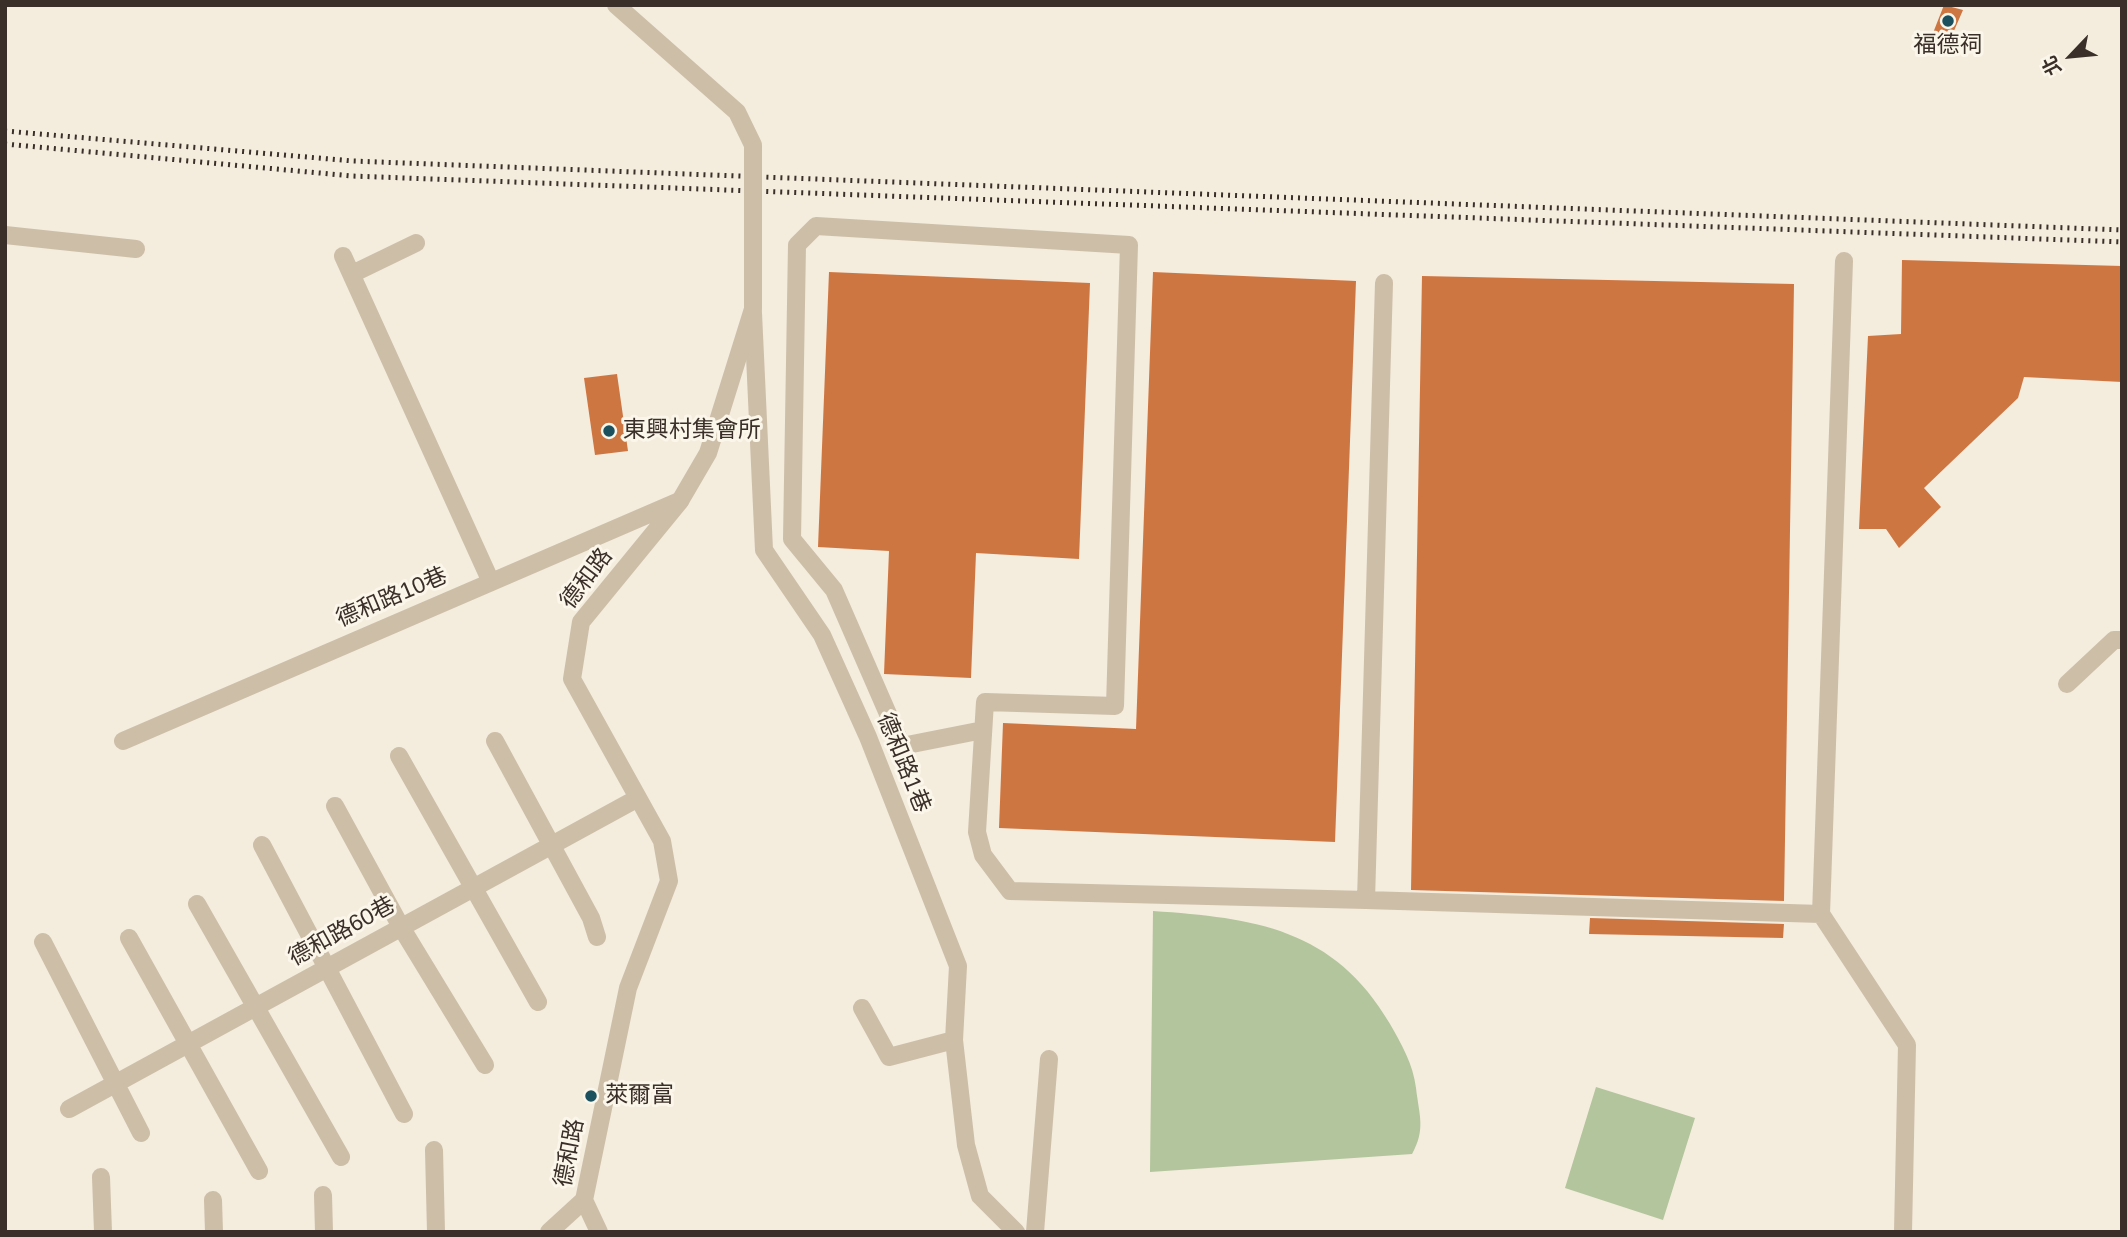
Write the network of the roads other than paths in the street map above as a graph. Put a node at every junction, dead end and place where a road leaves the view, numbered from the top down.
1 (616, 5) edge
2 (5, 236) edge
3 (416, 243) dead end
4 (136, 249) dead end
5 (343, 256) dead end
6 (1844, 261) dead end
7 (352, 274) junction
8 (1384, 283) dead end
9 (753, 309) junction
10 (680, 501) junction
11 (491, 582) junction
12 (2122, 640) edge
13 (2067, 684) dead end
14 (983, 730) junction
15 (123, 741) dead end
16 (495, 741) dead end
17 (399, 756) dead end
18 (638, 798) junction
19 (335, 806) dead end
20 (262, 845) dead end
21 (550, 846) junction
22 (475, 887) junction
23 (1366, 900) junction
24 (197, 904) dead end
25 (1821, 914) junction
26 (401, 927) junction
27 (597, 937) dead end
28 (129, 938) dead end
29 (43, 942) dead end
30 (328, 968) junction
31 (538, 1002) dead end
32 (256, 1007) junction
33 (862, 1008) dead end
34 (954, 1040) junction
35 (187, 1045) junction
36 (1049, 1059) dead end
37 (485, 1065) dead end
38 (114, 1085) junction
39 (69, 1109) dead end
40 (404, 1114) dead end
41 (141, 1133) dead end
42 (434, 1150) dead end
43 (341, 1157) dead end
44 (259, 1171) dead end
45 (102, 1177) dead end
46 (323, 1195) dead end
47 (213, 1200) dead end
48 (584, 1200) junction
49 (103, 1232) edge
50 (214, 1232) edge
51 (324, 1232) edge
52 (436, 1232) edge
53 (549, 1232) edge
54 (600, 1232) edge
55 (1016, 1232) edge
56 (1035, 1232) edge
57 (1903, 1232) edge

1 - 9 street, 德和路, bridge
2 - 4 street
3 - 7 street
5 - 7 street
6 - 25 street
7 - 11 street
8 - 23 street
9 - 10 street, 德和路, bridge
9 - 34 street, 德和路1巷
10 - 11 street, 德和路10巷
10 - 18 street, 德和路
11 - 15 street, 德和路10巷
12 - 13 street
14 - 14 street
14 - 23 street
16 - 21 street
17 - 22 street
18 - 21 street, 德和路60巷
18 - 48 street, 德和路
19 - 26 street
20 - 30 street
21 - 22 street, 德和路60巷
21 - 27 street
22 - 26 street, 德和路60巷
22 - 31 street
23 - 25 street
24 - 32 street
25 - 57 street
26 - 30 street, 德和路60巷
26 - 37 street
28 - 35 street
29 - 38 street
30 - 32 street, 德和路60巷
30 - 40 street
32 - 35 street, 德和路60巷
32 - 43 street
33 - 34 street
34 - 55 street, 德和路1巷
35 - 38 street, 德和路60巷
35 - 44 street
36 - 56 street
38 - 39 street, 德和路60巷
38 - 41 street
42 - 52 street
45 - 49 street
46 - 51 street
47 - 50 street
48 - 53 street
48 - 54 street, 德和路

